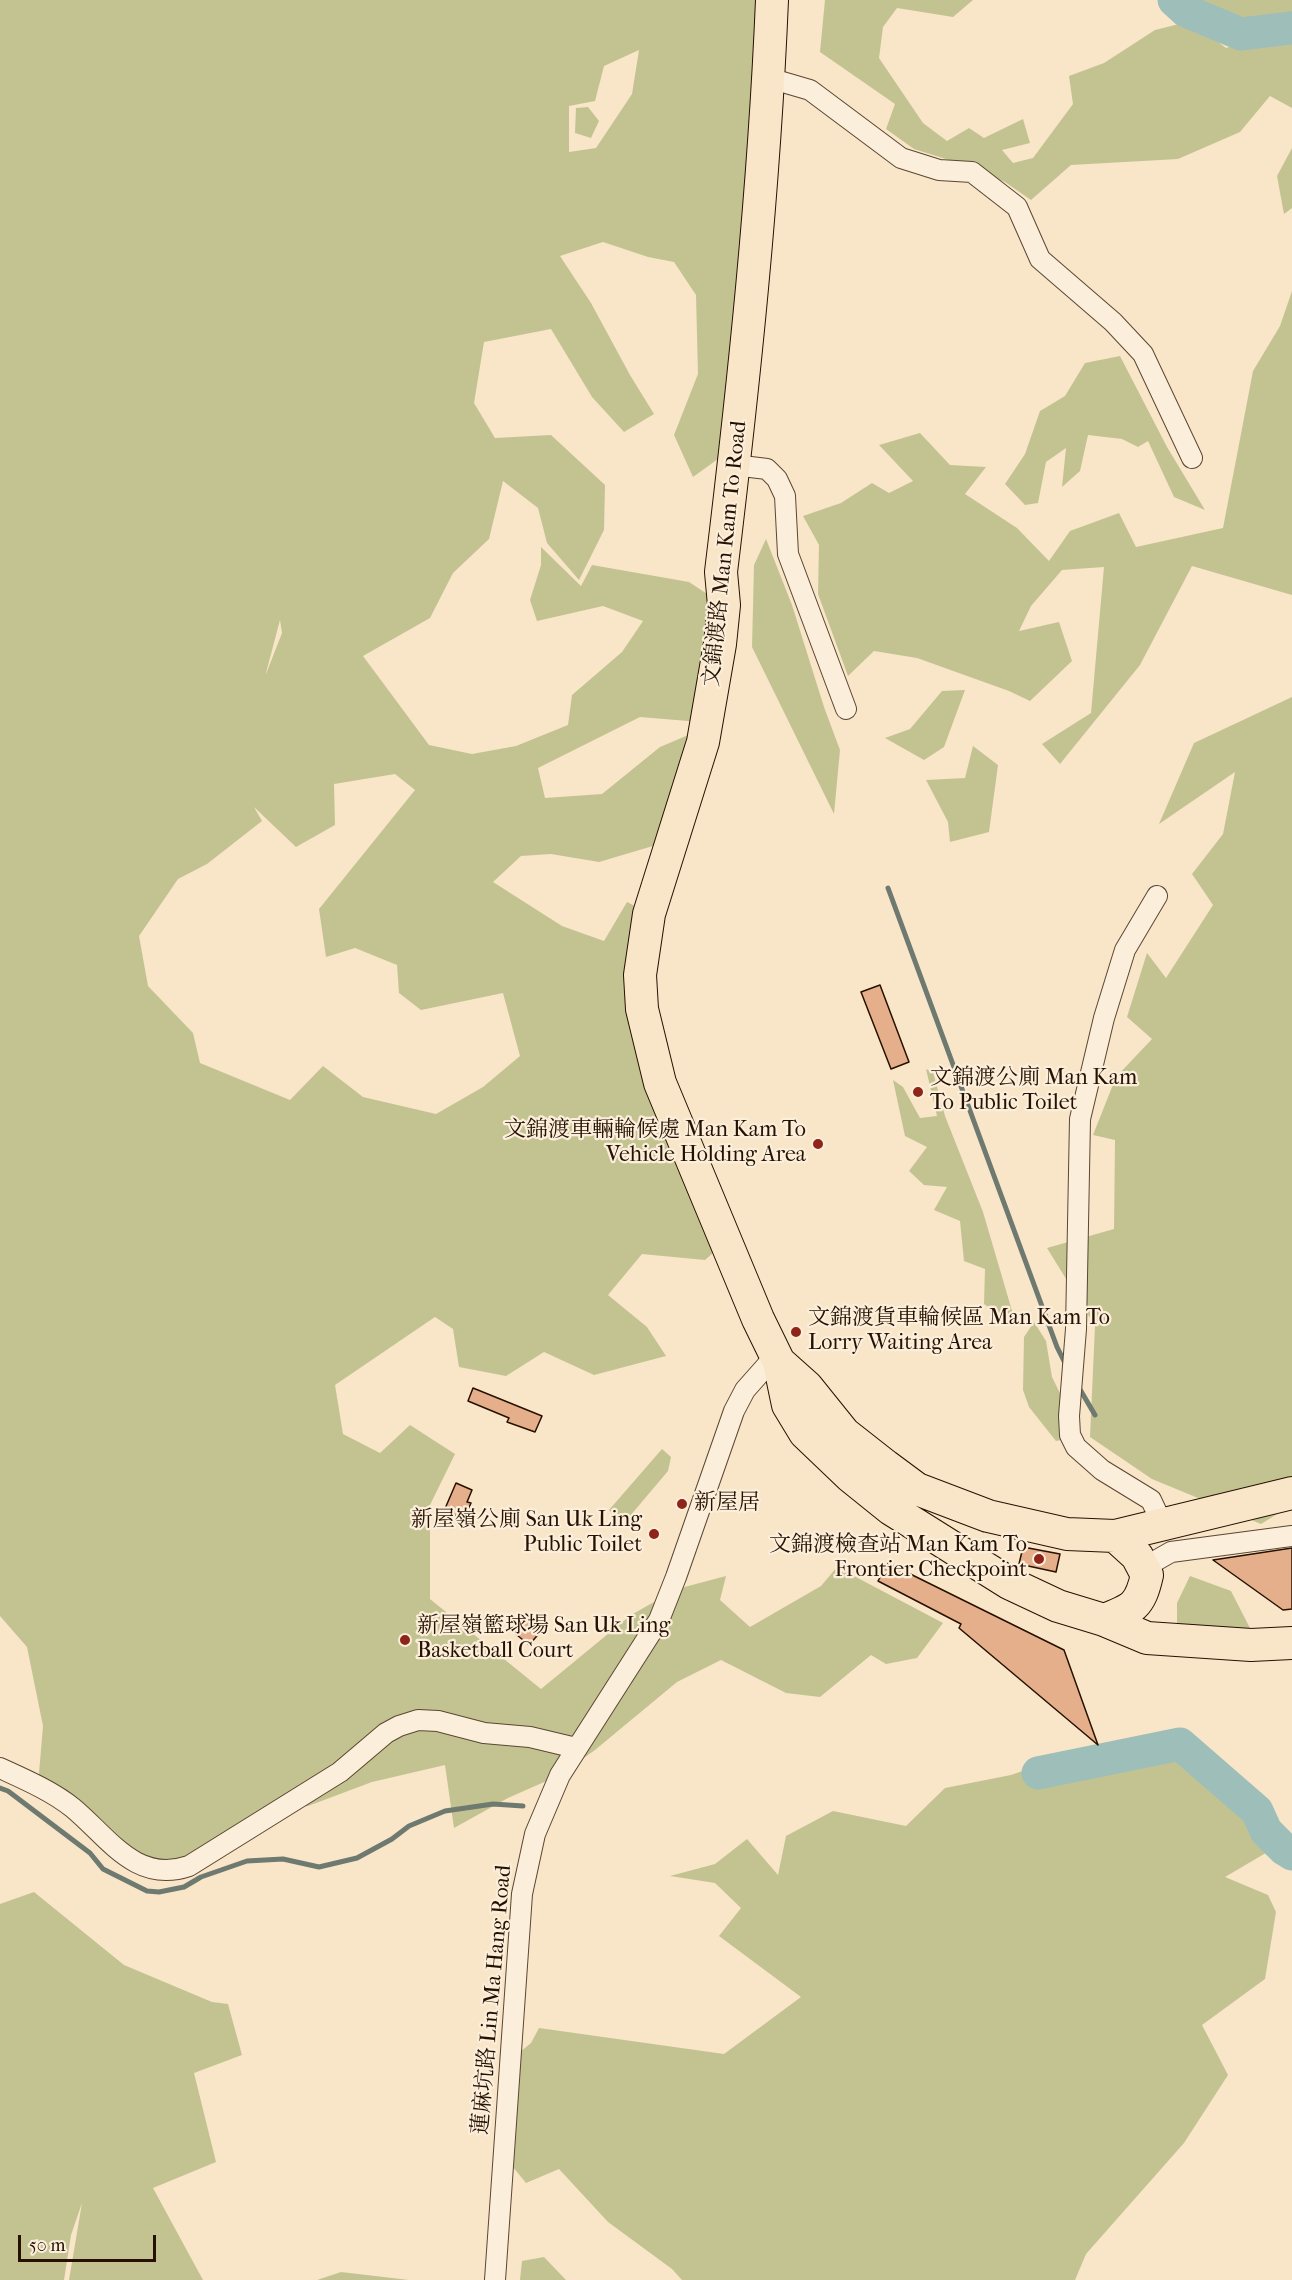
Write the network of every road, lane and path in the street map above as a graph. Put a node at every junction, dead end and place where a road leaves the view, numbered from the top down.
1 (771, 0) edge
2 (769, 78) junction
3 (1192, 458) dead end
4 (734, 465) junction
5 (846, 709) dead end
6 (1158, 896) dead end
7 (778, 1358) junction
8 (1292, 1493) edge
9 (1153, 1527) junction
10 (1115, 1536) junction
11 (1292, 1536) edge
12 (1143, 1568) junction
13 (1104, 1620) junction
14 (1292, 1643) edge
15 (576, 1748) junction
16 (0, 1767) edge
17 (495, 2280) edge

1 - 2 main road, 文錦渡路 Man Kam To Road
2 - 3 street
2 - 4 main road, 文錦渡路 Man Kam To Road
4 - 5 street
4 - 7 main road, 文錦渡路 Man Kam To Road
6 - 9 street
7 - 10 main road, 文錦渡路 Man Kam To Road
7 - 13 main road, 文錦渡路 Man Kam To Road
7 - 15 street, 蓮麻坑路 Lin Ma Hang Road
8 - 9 main road, 文錦渡路 Man Kam To Road
9 - 10 main road, 文錦渡路 Man Kam To Road
10 - 12 main road
11 - 12 street
12 - 13 main road
13 - 14 main road, 文錦渡路 Man Kam To Road
15 - 16 street
15 - 17 street, 蓮麻坑路 Lin Ma Hang Road

